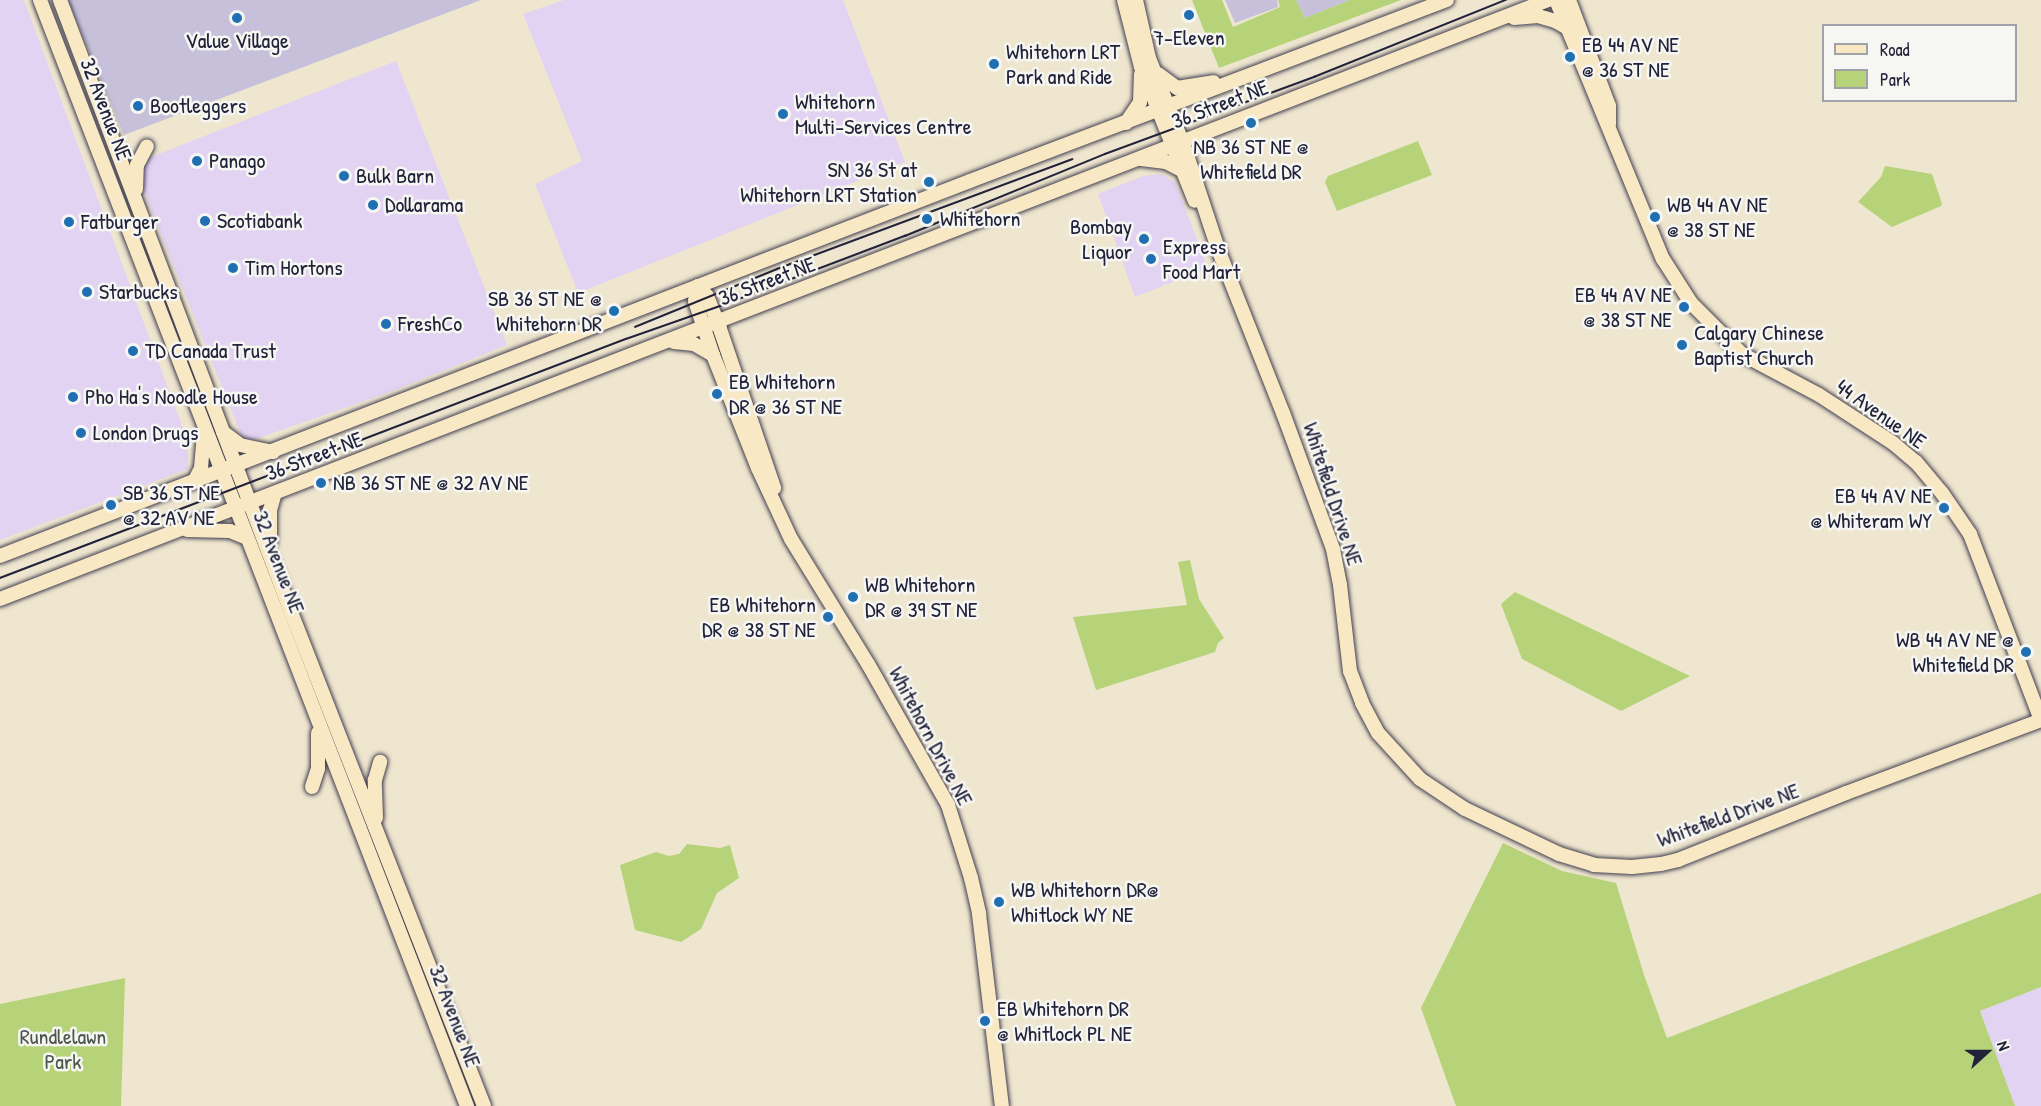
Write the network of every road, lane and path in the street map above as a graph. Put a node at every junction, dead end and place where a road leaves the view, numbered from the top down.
1 (40, 0) edge
2 (60, 0) edge
3 (1124, 0) edge
4 (1136, 0) edge
5 (1447, 0) edge
6 (1548, 0) edge
7 (1556, 0) edge
8 (1569, 0) edge
9 (1502, 18) junction
10 (1566, 27) junction
11 (1142, 67) junction
12 (1156, 72) junction
13 (1237, 81) junction
14 (1164, 109) junction
15 (1125, 124) junction
16 (1609, 126) junction
17 (1177, 143) junction
18 (147, 146) dead end
19 (1135, 159) junction
20 (1182, 170) junction
21 (138, 203) junction
22 (1211, 229) junction
23 (698, 286) junction
24 (718, 323) junction
25 (704, 328) junction
26 (669, 342) junction
27 (713, 355) junction
28 (204, 426) junction
29 (223, 432) junction
30 (273, 452) junction
31 (236, 466) junction
32 (222, 471) junction
33 (194, 482) junction
34 (275, 493) junction
35 (250, 502) junction
36 (236, 508) junction
37 (781, 513) junction
38 (179, 530) junction
39 (247, 538) junction
40 (270, 555) junction
41 (0, 556) edge
42 (0, 599) edge
43 (317, 719) junction
44 (2041, 720) edge
45 (380, 762) dead end
46 (312, 787) dead end
47 (376, 830) junction
48 (467, 1106) edge
49 (484, 1106) edge
50 (1002, 1106) edge

1 - 28 main road, 32 Avenue NE
2 - 21 main road, 32 Avenue NE
3 - 11 main road
4 - 12 main road
5 - 13 main road, 36 Street NE
6 - 9 main road, 36 Street NE
7 - 10 main road, 44 Avenue NE
8 - 16 main road, 44 Avenue NE
9 - 10 main road
9 - 17 main road, 36 Street NE
10 - 16 main road, 44 Avenue NE
11 - 14 main road
11 - 15 main road
12 - 13 main road
12 - 14 main road
13 - 14 main road, 36 Street NE
14 - 15 main road, 36 Street NE
14 - 17 main road
15 - 23 main road, 36 Street NE
16 - 44 main road, 44 Avenue NE
17 - 19 main road, 36 Street NE
17 - 20 main road, Whitefield Drive NE
17 - 22 main road, Whitefield Drive NE
18 - 21 main road
19 - 20 main road
19 - 24 main road, 36 Street NE
20 - 22 main road, Whitefield Drive NE
21 - 29 main road, 32 Avenue NE
22 - 44 main road, Whitefield Drive NE
23 - 24 main road, Whitehorn Drive NE
23 - 25 main road, Whitehorn Drive NE
23 - 30 main road, 36 Street NE
24 - 25 main road, 36 Street NE
24 - 37 main road, Whitehorn Drive NE
25 - 26 main road, 36 Street NE
25 - 27 main road, Whitehorn Drive NE
26 - 27 main road
26 - 34 main road, 36 Street NE
27 - 37 main road, Whitehorn Drive NE
28 - 32 main road, 32 Avenue NE
28 - 33 main road
29 - 30 main road
29 - 31 main road, 32 Avenue NE
30 - 31 main road, 36 Street NE
31 - 32 main road, 36 Street NE
31 - 35 main road, 32 Avenue NE
32 - 33 main road, 36 Street NE
32 - 36 main road, 32 Avenue NE
33 - 41 main road, 36 Street NE
34 - 35 main road, 36 Street NE
34 - 40 main road
35 - 36 main road, 36 Street NE
35 - 40 main road, 32 Avenue NE
36 - 38 main road, 36 Street NE
36 - 39 main road, 32 Avenue NE
37 - 50 main road, Whitehorn Drive NE
38 - 39 main road
38 - 42 main road, 36 Street NE
39 - 43 main road, 32 Avenue NE
40 - 47 main road, 32 Avenue NE
43 - 46 main road
43 - 48 main road, 32 Avenue NE
45 - 47 main road
47 - 49 main road, 32 Avenue NE

